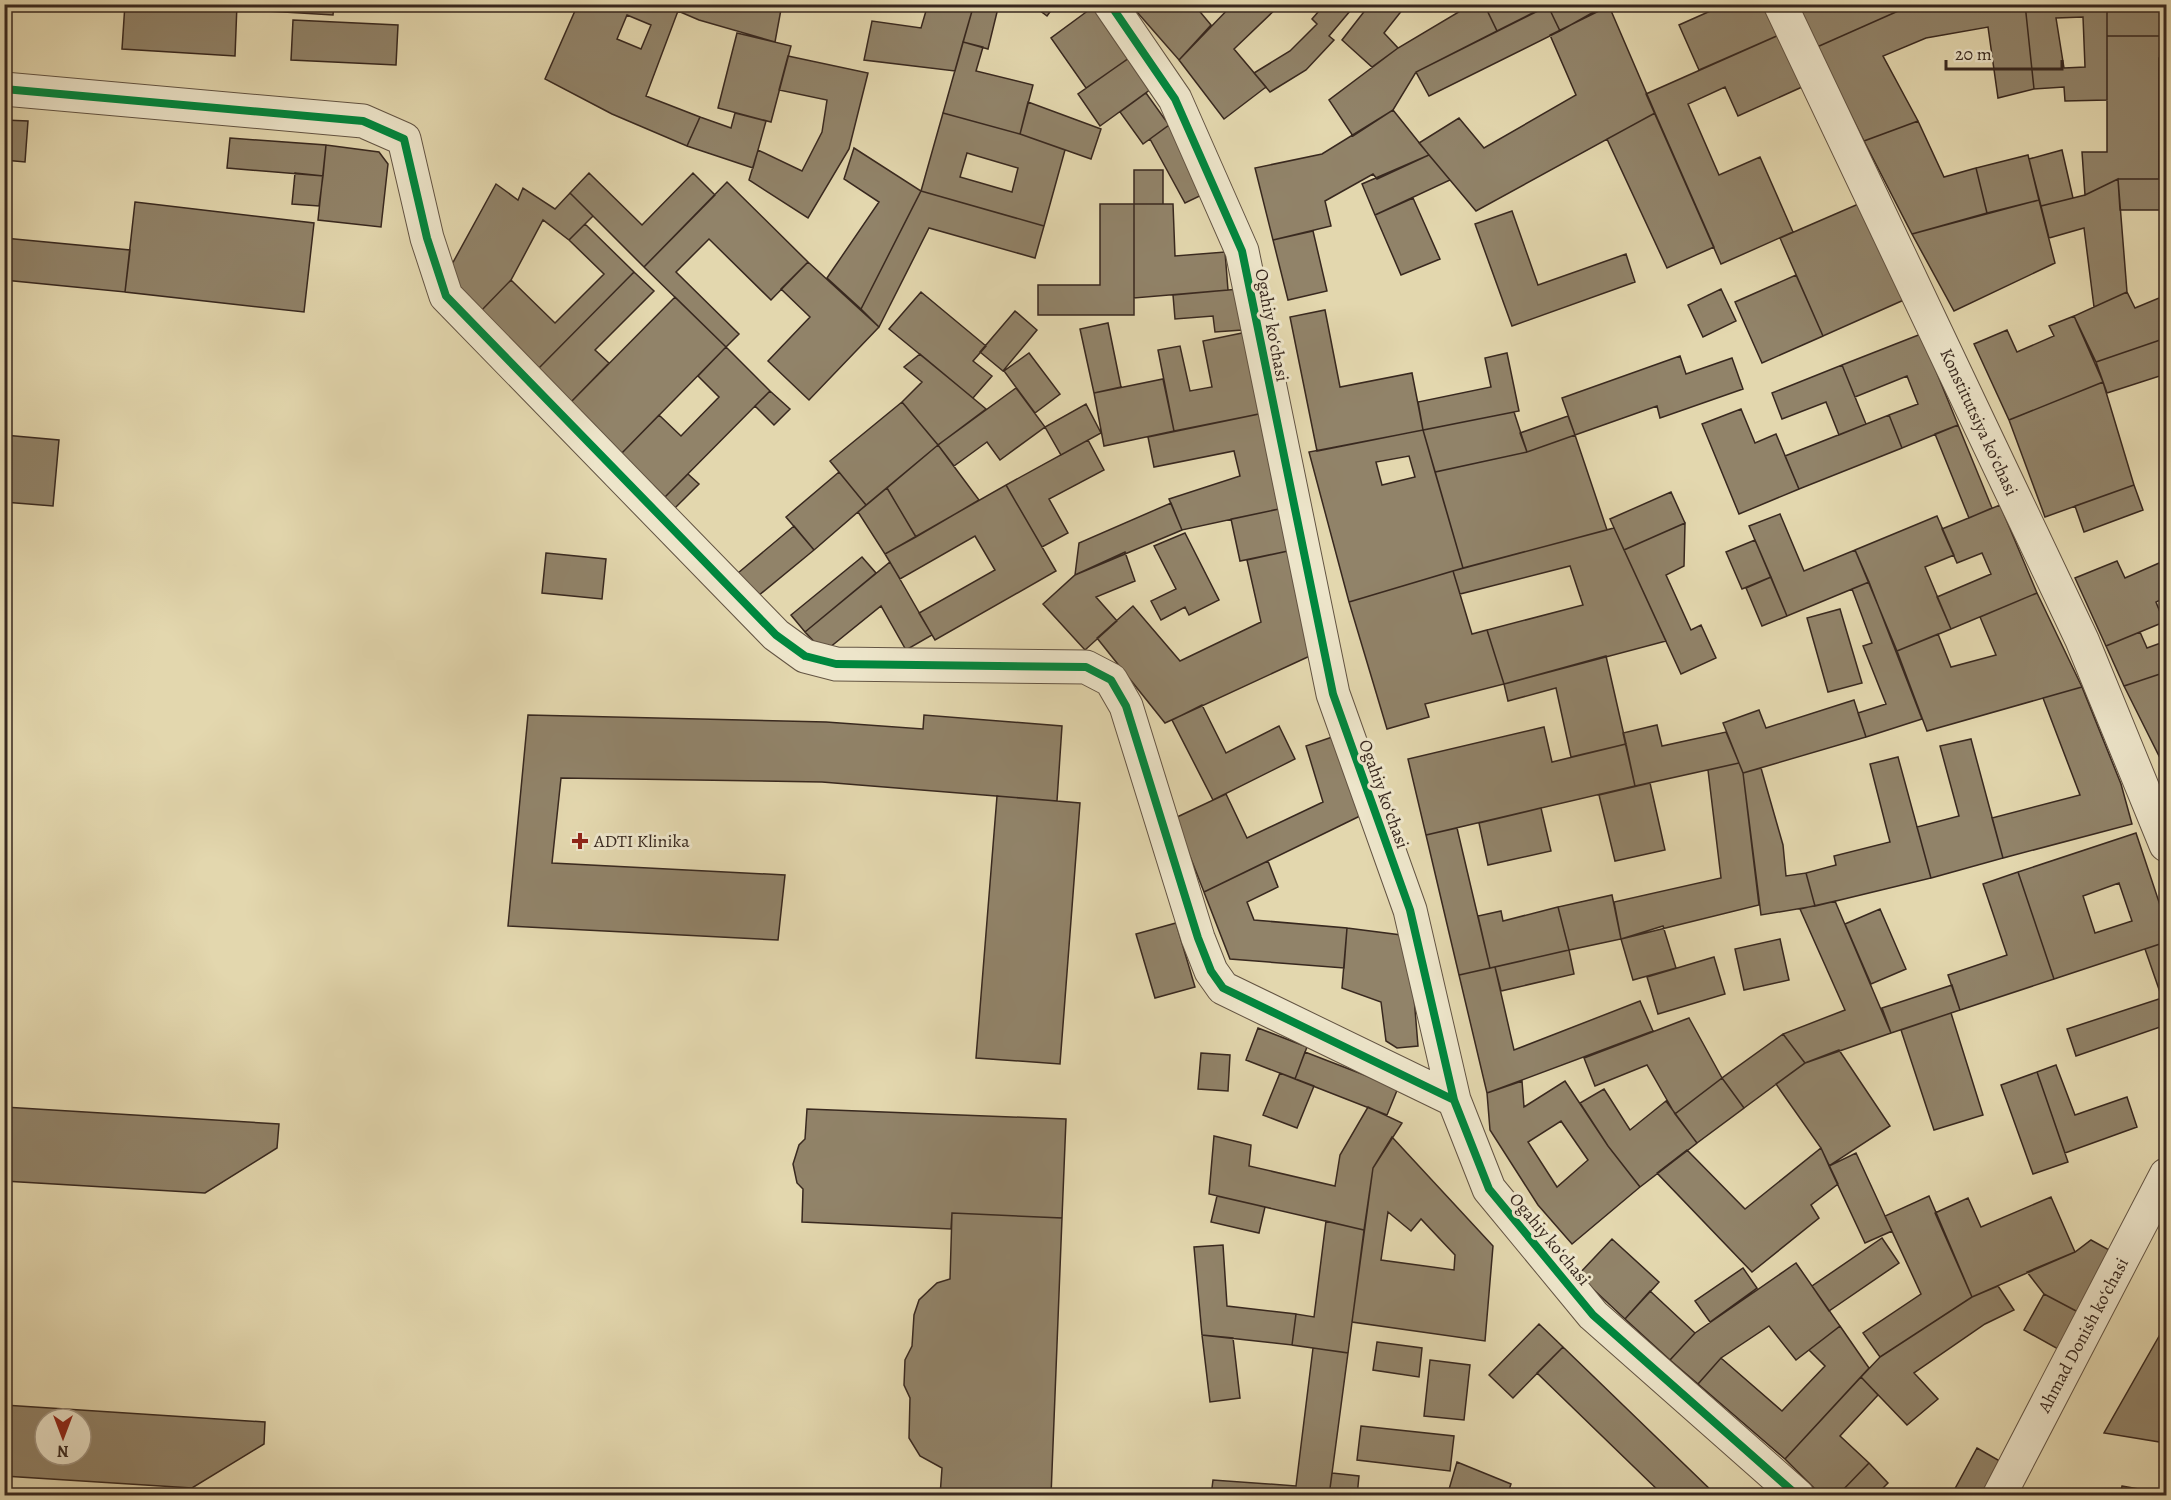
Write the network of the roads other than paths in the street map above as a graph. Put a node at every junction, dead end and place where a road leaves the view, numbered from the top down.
1 (1110, 4) edge
2 (1780, 4) edge
3 (4, 89) edge
4 (2166, 845) edge
5 (1454, 1100) junction
6 (2166, 1175) edge
7 (1798, 1496) edge
8 (1999, 1496) edge

1 - 5 street, Ogahiy koʻchasi
2 - 4 street, Konstitutsiya koʻchasi
3 - 5 street
5 - 7 street, Ogahiy koʻchasi
6 - 8 street, Ahmad Donish koʻchasi

